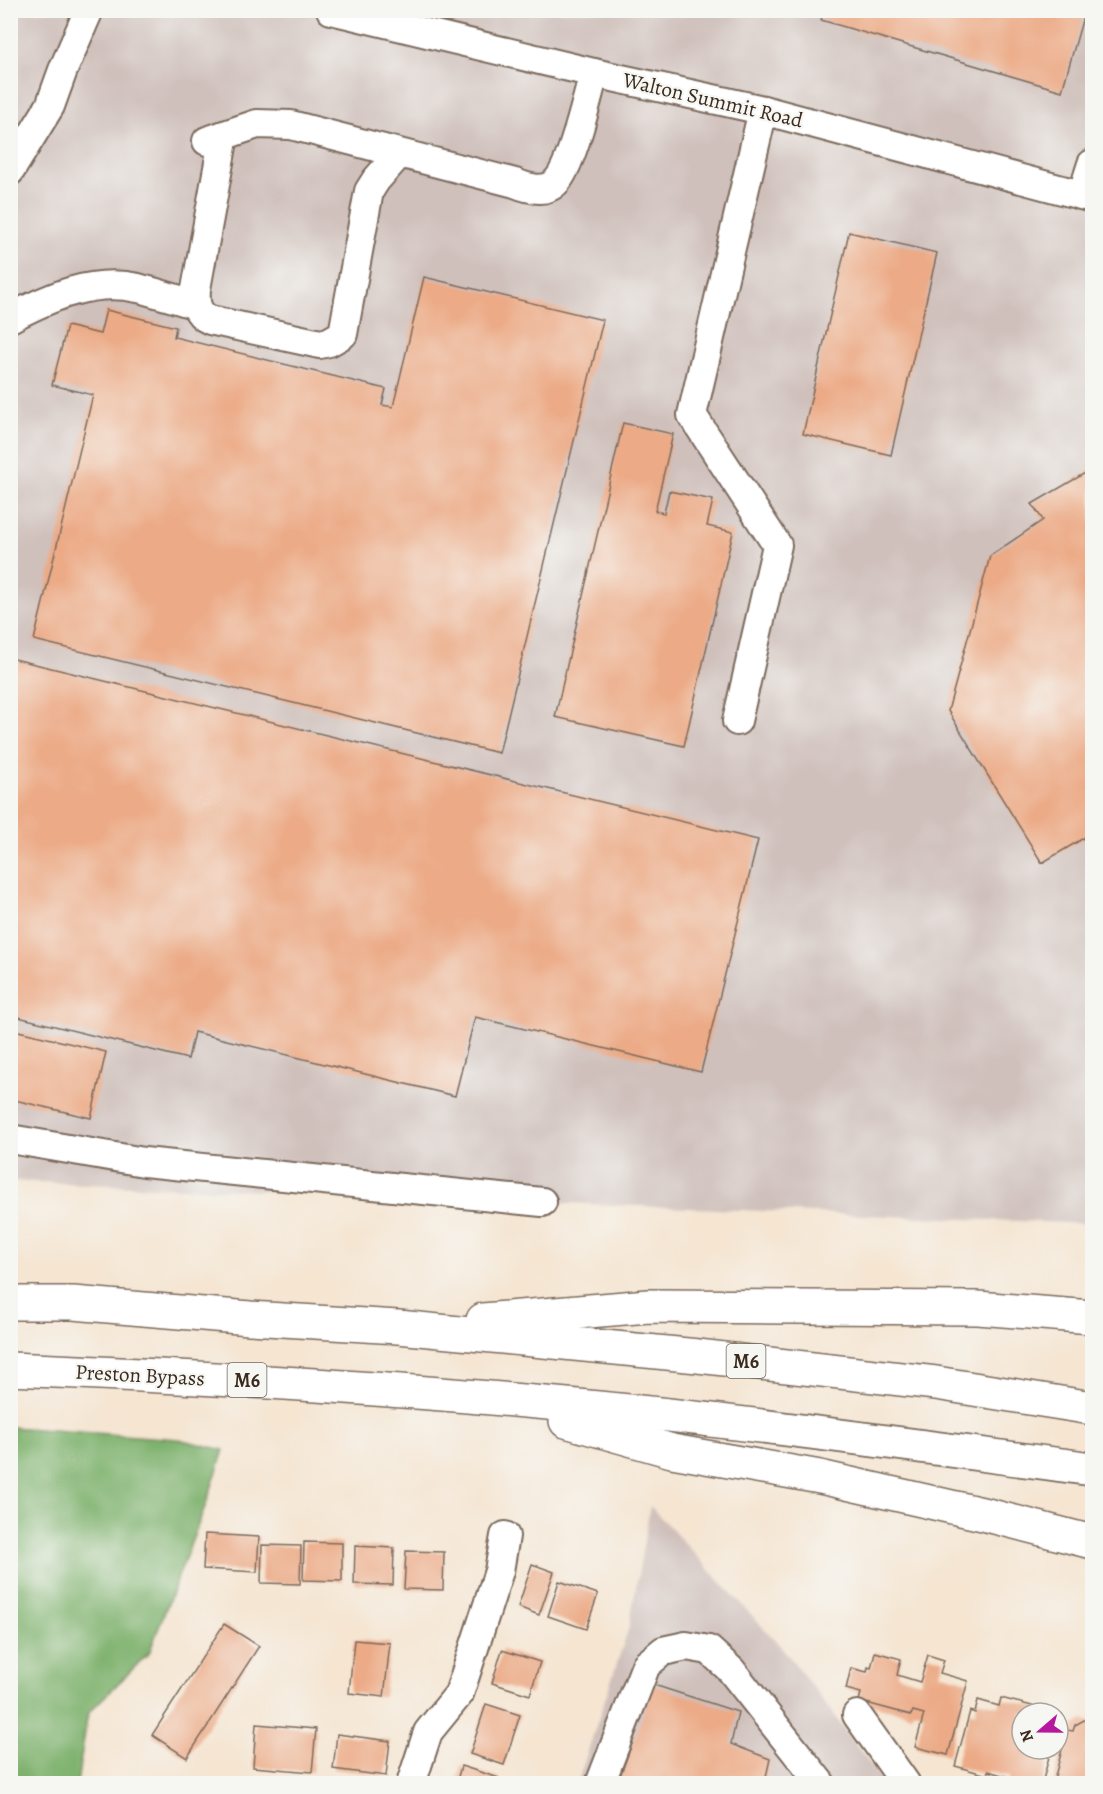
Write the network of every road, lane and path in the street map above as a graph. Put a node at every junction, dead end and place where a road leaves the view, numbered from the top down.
1 (89, 10) edge
2 (331, 10) edge
3 (421, 21) edge
4 (594, 73) junction
5 (764, 110) junction
6 (399, 154) junction
7 (1092, 164) edge
8 (10, 171) edge
9 (1088, 197) edge
10 (196, 305) junction
11 (10, 318) edge
12 (737, 721) dead end
13 (10, 1139) edge
14 (542, 1202) dead end
15 (10, 1303) edge
16 (1092, 1317) edge
17 (398, 1327) junction
18 (10, 1369) edge
19 (484, 1398) junction
20 (1092, 1408) edge
21 (1092, 1469) edge
22 (505, 1536) dead end
23 (1092, 1542) edge
24 (857, 1715) dead end
25 (411, 1784) edge
26 (600, 1784) edge
27 (820, 1784) edge
28 (906, 1784) edge

1 - 8 street
2 - 3 street, Walton Summit Road
3 - 4 street, Walton Summit Road
4 - 5 street, Walton Summit Road
4 - 6 street
5 - 9 street, Walton Summit Road
5 - 12 street
6 - 10 street
6 - 10 street
7 - 9 street
10 - 11 street
13 - 14 street
15 - 17 highway, M6
16 - 17 highway, M6
17 - 20 highway, M6
18 - 19 highway, Preston Bypass / M6
19 - 21 highway, M6
19 - 23 highway, M6
22 - 25 street
24 - 28 street
26 - 27 street

